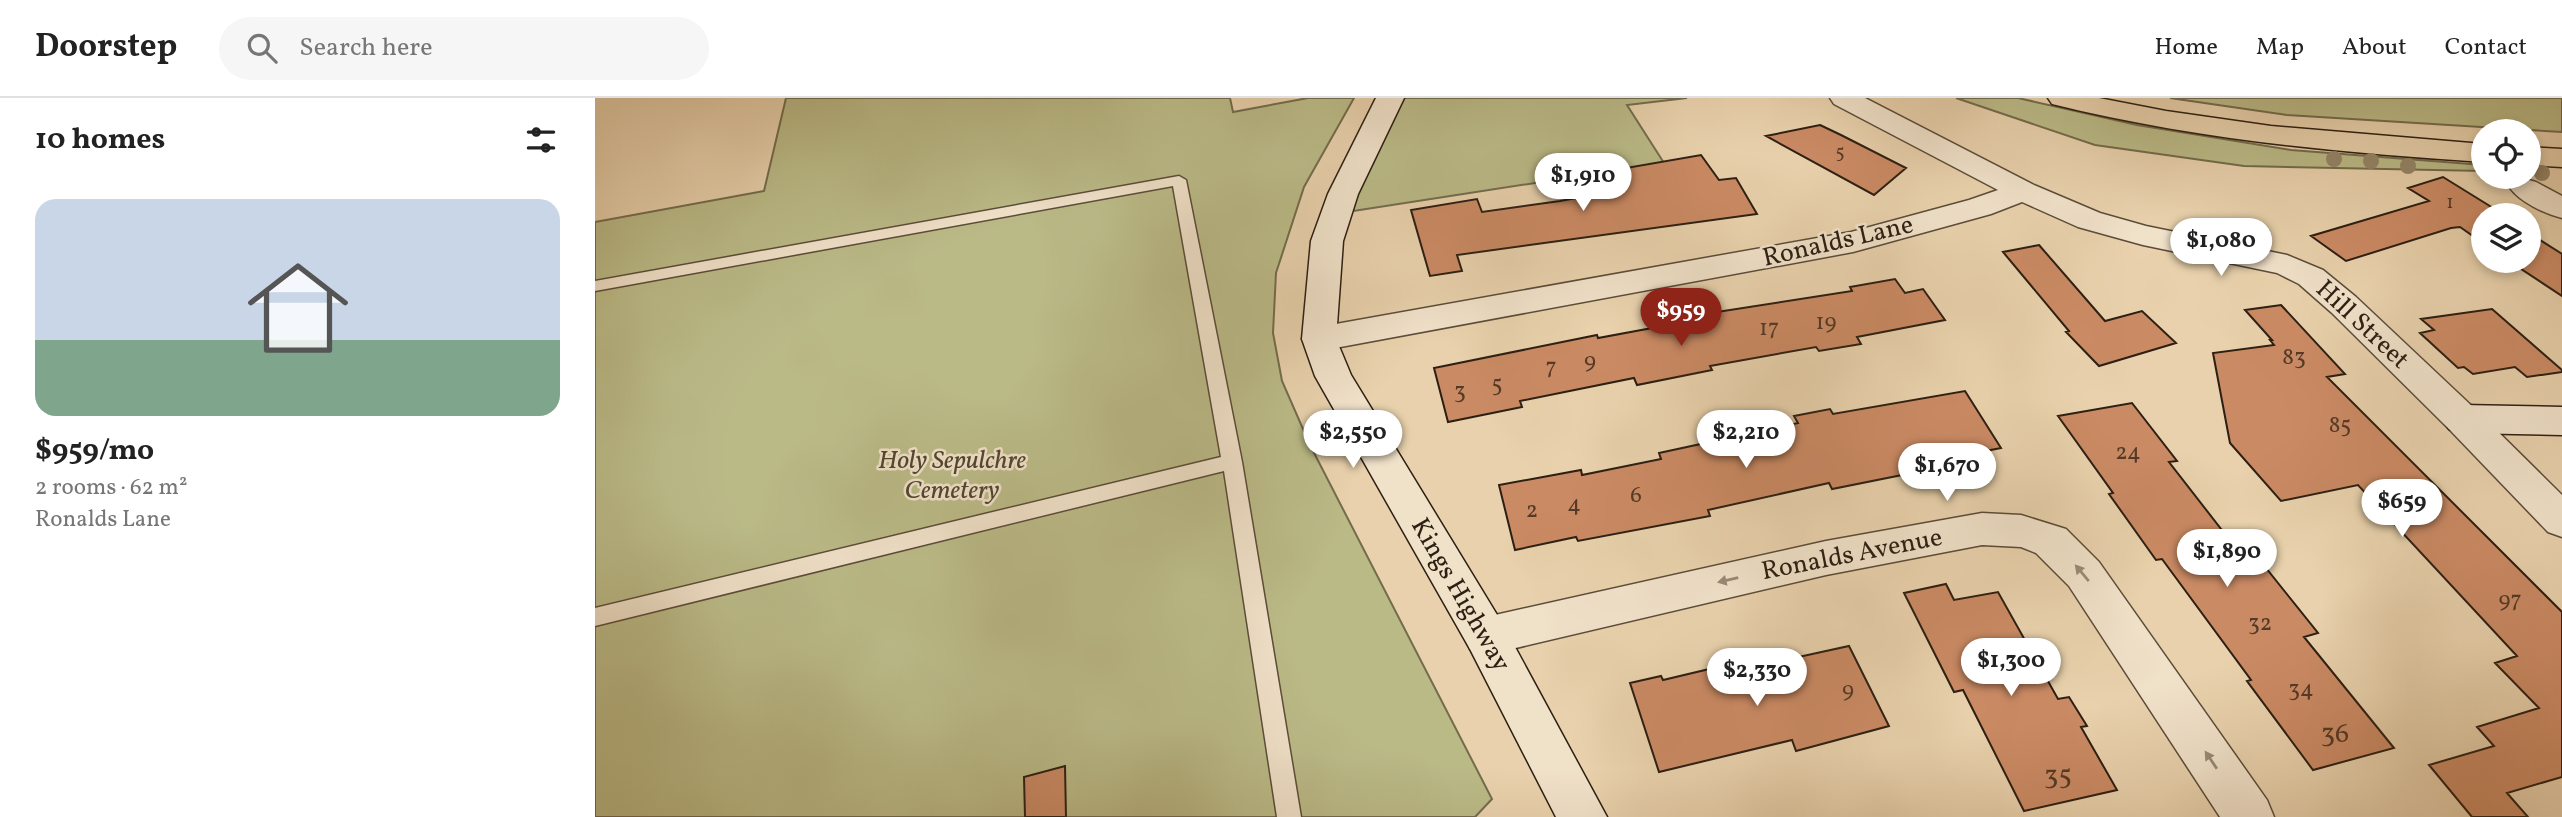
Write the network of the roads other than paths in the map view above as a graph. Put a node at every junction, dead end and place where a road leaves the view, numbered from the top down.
1 (1390, 98) edge
2 (1844, 98) edge
3 (2062, 98) edge
4 (2132, 98) edge
5 (2471, 135) edge
6 (2541, 140) edge
7 (2562, 141) edge
8 (2471, 152) edge
9 (2541, 157) edge
10 (2562, 158) edge
11 (2527, 189) edge
12 (2023, 191) junction
13 (2562, 209) edge
14 (595, 286) edge
15 (1319, 339) junction
16 (2462, 419) junction
17 (2562, 421) edge
18 (1232, 462) junction
19 (2562, 521) edge
20 (595, 617) edge
21 (1486, 636) junction
22 (1289, 817) edge
23 (1582, 817) edge
24 (2249, 817) edge

1 - 15 street, Kings Highway
2 - 12 street, Hill Street
3 - 8 highway
4 - 5 highway
6 - 7 highway
9 - 10 highway
11 - 13 street
12 - 15 street, Ronalds Lane
12 - 16 street, Hill Street
14 - 18 lane
15 - 21 street, Kings Highway
16 - 17 street
16 - 19 street, Hill Street
18 - 20 lane
18 - 22 lane
21 - 23 street, Kings Highway
24 -> 21 street, Ronalds Avenue

